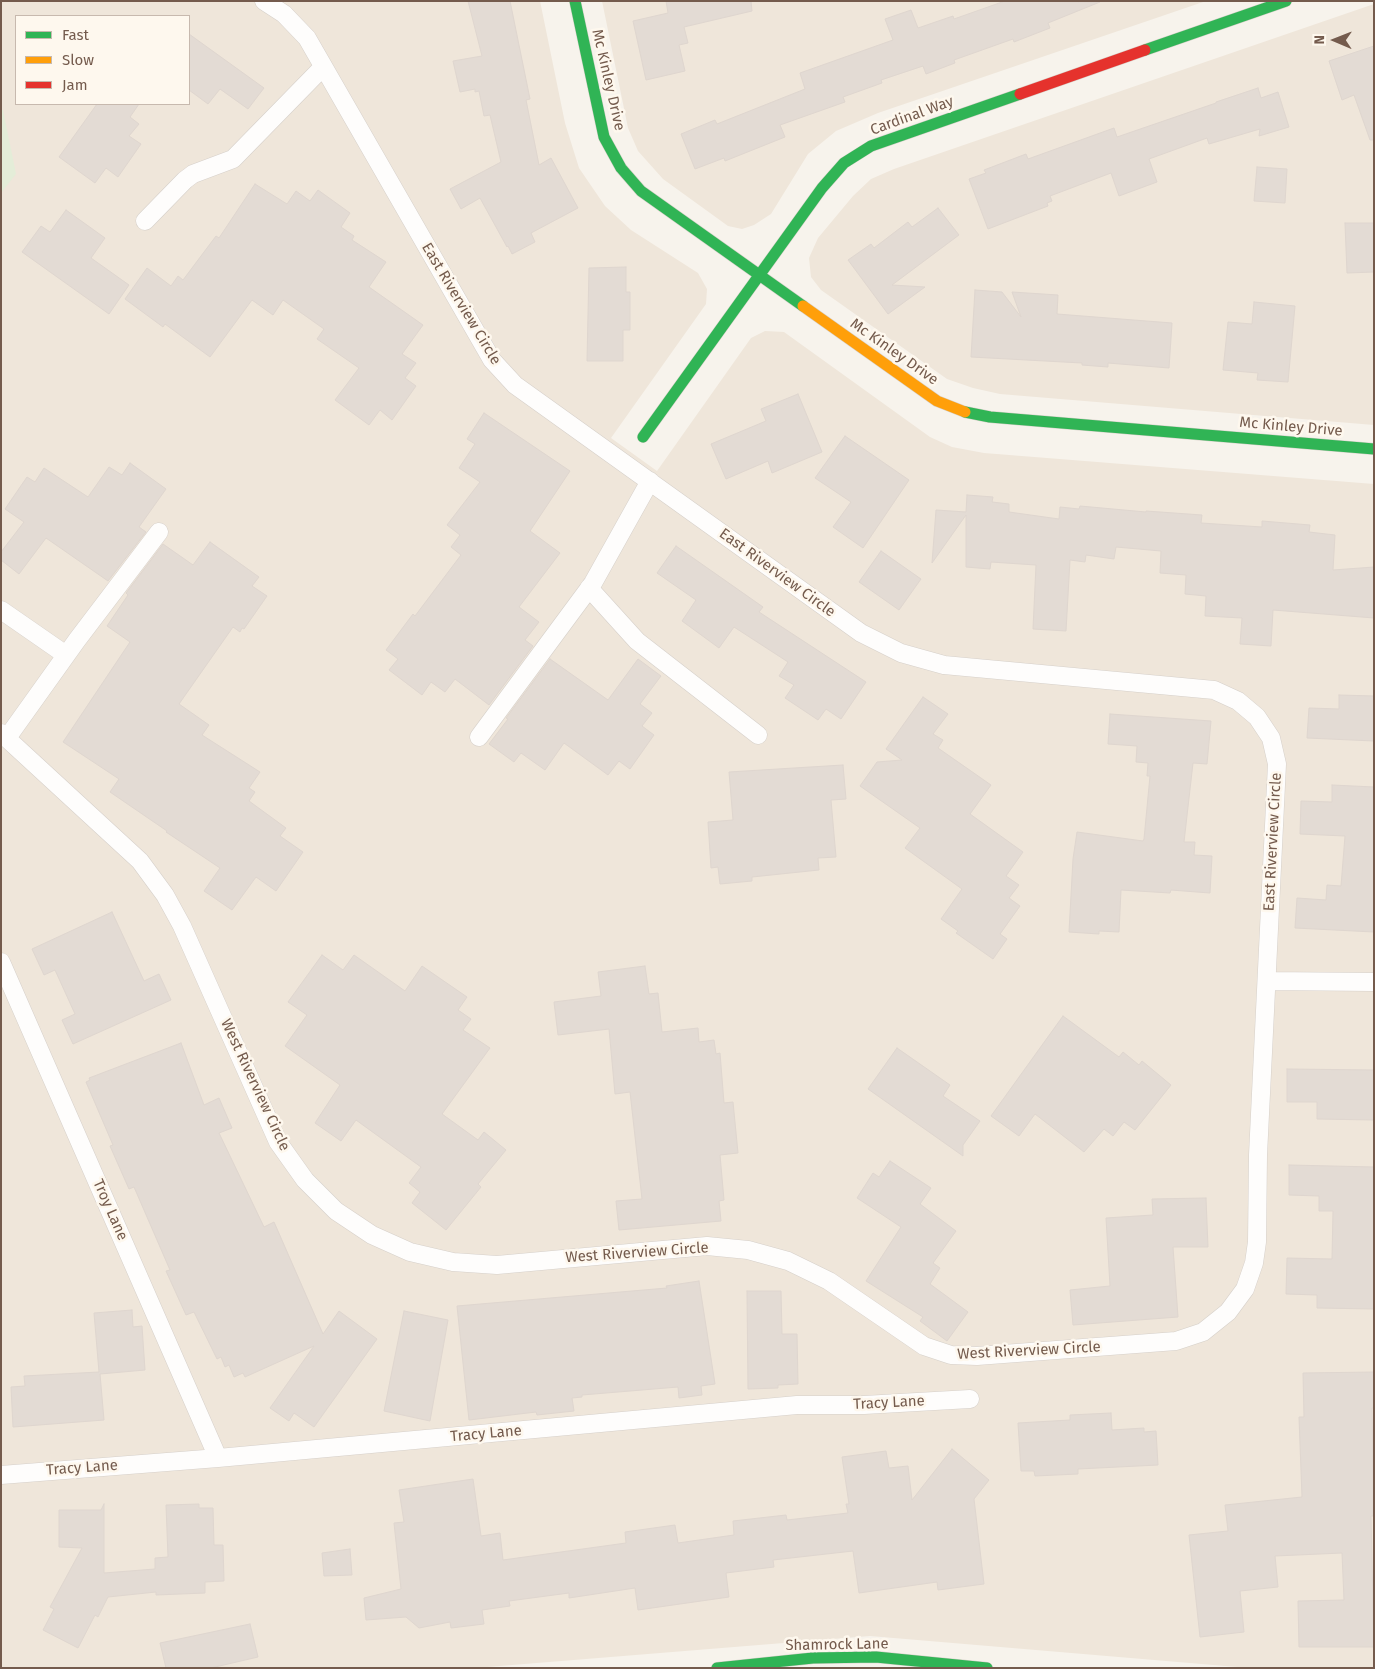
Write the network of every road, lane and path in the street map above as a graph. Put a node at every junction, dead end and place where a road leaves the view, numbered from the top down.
1 (264, 1) edge
2 (575, 1) edge
3 (1286, 1) edge
4 (323, 67) junction
5 (145, 221) dead end
6 (759, 276) junction
7 (643, 437) dead end
8 (1374, 450) edge
9 (650, 481) junction
10 (159, 532) dead end
11 (589, 588) junction
12 (1, 610) edge
13 (66, 655) junction
14 (4, 735) edge
15 (758, 735) dead end
16 (479, 737) dead end
17 (1, 962) edge
18 (1267, 981) junction
19 (1374, 982) edge
20 (970, 1399) dead end
21 (218, 1458) junction
22 (1, 1475) edge
23 (717, 1668) edge
24 (987, 1668) edge

1 - 4 lane, East Riverview Circle
2 - 6 street, Mc Kinley Drive
3 - 6 street, Cardinal Way
4 - 5 lane
4 - 9 lane, East Riverview Circle
6 - 7 street, Cardinal Way
6 - 8 street, Mc Kinley Drive
9 - 11 lane
9 - 18 lane, East Riverview Circle
10 - 13 lane
11 - 15 lane
11 - 16 lane
12 - 13 lane
13 - 14 lane
14 - 18 lane, West Riverview Circle
17 - 21 lane, Troy Lane
18 - 19 lane
20 - 21 lane, Tracy Lane
21 - 22 lane, Tracy Lane
23 - 24 street, Shamrock Lane

